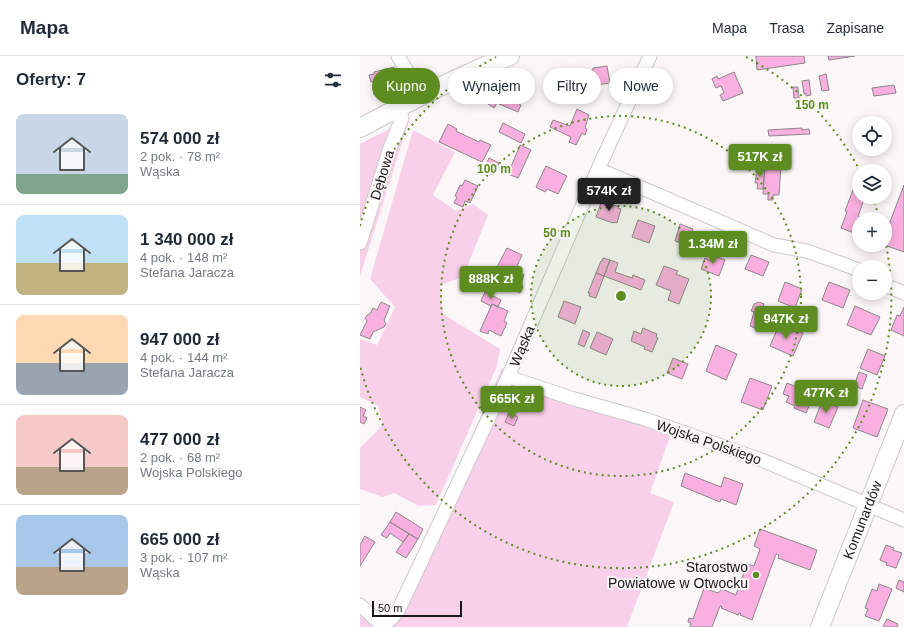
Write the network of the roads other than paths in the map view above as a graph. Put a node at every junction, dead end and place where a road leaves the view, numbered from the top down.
1 (398, 56) edge
2 (510, 56) edge
3 (650, 56) edge
4 (405, 68) edge
5 (440, 88) edge
6 (405, 104) edge
7 (397, 108) junction
8 (360, 128) edge
9 (598, 169) junction
10 (360, 243) edge
11 (852, 267) edge
12 (892, 288) edge
13 (904, 293) edge
14 (508, 377) junction
15 (904, 414) edge
16 (868, 506) junction
17 (904, 520) edge
18 (360, 605) edge
19 (381, 626) edge
20 (820, 627) edge

1 - 4 street
2 - 5 street
3 - 9 street, Wąska
6 - 7 street
7 - 8 street
7 - 10 street, Dębowa
9 - 11 street
9 - 14 street, Wąska
12 - 13 street
14 - 16 street, Wojska Polskiego
14 - 19 street, Wąska
15 - 16 street, Komunardów
16 - 17 street, Wojska Polskiego
16 - 20 street, Komunardów
18 - 19 street

